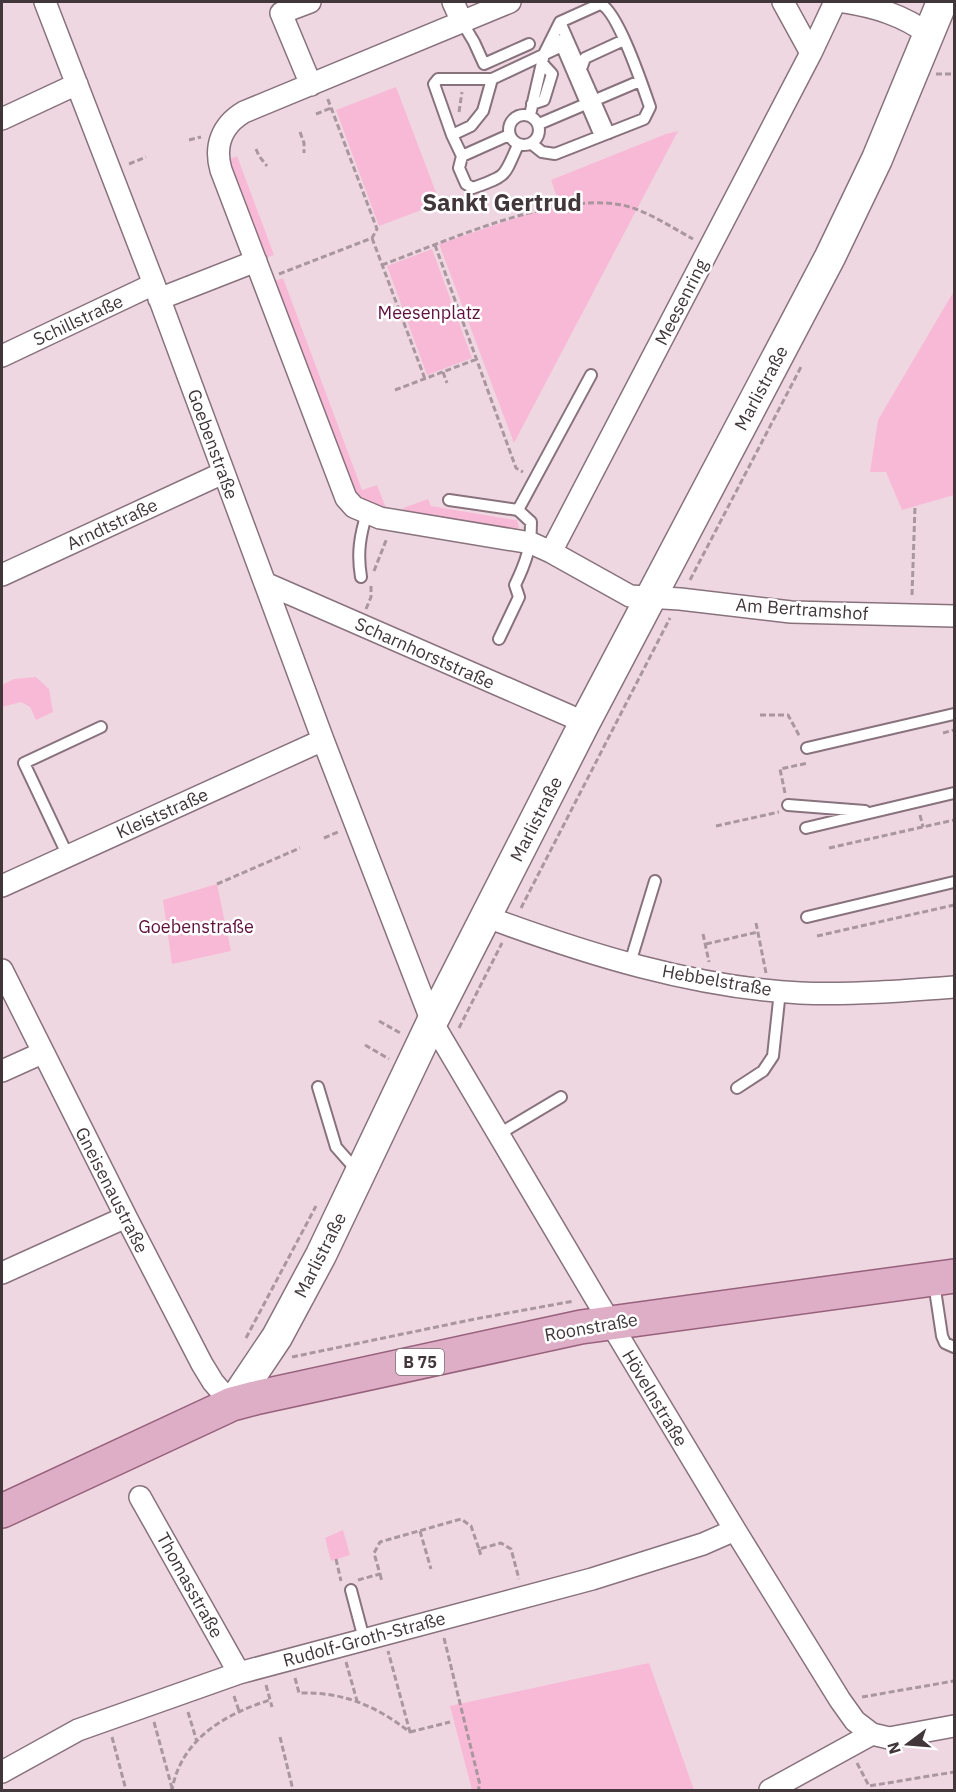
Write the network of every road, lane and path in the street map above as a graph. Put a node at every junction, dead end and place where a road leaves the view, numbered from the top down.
1 (45, 2) edge
2 (310, 2) edge
3 (453, 2) edge
4 (510, 2) edge
5 (783, 2) edge
6 (835, 2) edge
7 (844, 2) edge
8 (942, 2) edge
9 (875, 4) edge
10 (462, 22) junction
11 (558, 27) junction
12 (941, 34) edge
13 (624, 40) junction
14 (529, 44) dead end
15 (562, 46) junction
16 (811, 53) junction
17 (543, 58) junction
18 (484, 64) junction
19 (581, 69) junction
20 (935, 74) dead end
21 (954, 74) edge
22 (476, 79) junction
23 (492, 79) junction
24 (640, 81) junction
25 (316, 83) junction
26 (76, 84) junction
27 (591, 102) junction
28 (331, 108) junction
29 (316, 114) dead end
30 (530, 116) junction
31 (2, 119) edge
32 (539, 124) junction
33 (300, 132) dead end
34 (452, 135) junction
35 (509, 135) junction
36 (604, 135) junction
37 (532, 144) junction
38 (518, 145) junction
39 (256, 149) dead end
40 (304, 153) dead end
41 (462, 156) junction
42 (267, 166) dead end
43 (372, 238) junction
44 (435, 245) junction
45 (710, 247) junction
46 (382, 265) junction
47 (259, 270) junction
48 (156, 292) junction
49 (2, 356) edge
50 (478, 359) junction
51 (443, 372) junction
52 (591, 375) dead end
53 (425, 379) junction
54 (447, 383) dead end
55 (394, 390) dead end
56 (223, 473) junction
57 (536, 478) junction
58 (449, 500) dead end
59 (915, 506) dead end
60 (518, 510) junction
61 (367, 513) junction
62 (531, 543) junction
63 (551, 552) junction
64 (2, 575) edge
65 (361, 577) dead end
66 (265, 583) junction
67 (651, 597) junction
68 (911, 615) junction
69 (954, 616) edge
70 (499, 639) dead end
71 (954, 714) edge
72 (760, 715) dead end
73 (584, 724) junction
74 (101, 727) dead end
75 (954, 730) edge
76 (934, 735) dead end
77 (323, 740) junction
78 (807, 748) joint
79 (810, 762) dead end
80 (954, 793) edge
81 (788, 805) junction
82 (875, 811) junction
83 (954, 820) edge
84 (716, 826) dead end
85 (806, 828) dead end
86 (300, 848) dead end
87 (829, 848) dead end
88 (68, 856) junction
89 (655, 881) dead end
90 (954, 882) edge
91 (217, 884) dead end
92 (2, 885) edge
93 (954, 905) edge
94 (807, 916) dead end
95 (487, 917) junction
96 (756, 923) dead end
97 (758, 932) junction
98 (704, 934) dead end
99 (817, 936) dead end
100 (706, 944) junction
101 (630, 963) junction
102 (2, 970) edge
103 (707, 981) junction
104 (954, 987) edge
105 (772, 990) junction
106 (379, 1021) dead end
107 (432, 1022) junction
108 (406, 1037) dead end
109 (365, 1045) dead end
110 (42, 1053) junction
111 (393, 1061) dead end
112 (2, 1071) edge
113 (318, 1087) dead end
114 (737, 1088) dead end
115 (561, 1096) dead end
116 (499, 1134) junction
117 (360, 1174) junction
118 (126, 1217) junction
119 (2, 1273) edge
120 (944, 1277) edge
121 (564, 1302) dead end
122 (610, 1322) junction
123 (954, 1347) edge
124 (288, 1358) dead end
125 (232, 1404) junction
126 (141, 1497) dead end
127 (2, 1511) edge
128 (420, 1530) junction
129 (735, 1530) junction
130 (479, 1549) junction
131 (481, 1556) dead end
132 (430, 1569) dead end
133 (380, 1574) junction
134 (382, 1582) dead end
135 (351, 1586) joint
136 (524, 1597) junction
137 (439, 1619) junction
138 (363, 1639) junction
139 (387, 1650) dead end
140 (346, 1660) dead end
141 (294, 1674) dead end
142 (954, 1682) edge
143 (236, 1683) junction
144 (270, 1700) dead end
145 (840, 1700) junction
146 (357, 1701) junction
147 (188, 1710) dead end
148 (239, 1711) junction
149 (151, 1712) dead end
150 (450, 1722) dead end
151 (954, 1726) edge
152 (110, 1728) dead end
153 (410, 1732) junction
154 (872, 1734) junction
155 (280, 1737) dead end
156 (197, 1742) junction
157 (848, 1747) junction
158 (2, 1772) edge
159 (954, 1772) edge
160 (171, 1790) edge
161 (126, 1791) edge
162 (293, 1791) edge
163 (477, 1791) edge
164 (770, 1791) edge

1 - 26 street, Goebenstraße
2 - 25 street
3 - 10 street
4 - 10 street
5 - 16 street
6 - 16 street, Meesenring
7 - 9 street
8 - 12 main road, Marlistraße
9 - 12 street
10 - 18 lane
10 - 25 street
11 - 13 lane
11 - 15 lane
11 - 17 lane
11 - 19 lane
12 - 67 main road, Marlistraße
13 - 19 lane
13 - 24 lane
14 - 18 lane
15 - 17 lane
15 - 27 lane
16 - 45 street, Meesenring
17 - 23 lane
17 - 30 lane
18 - 22 lane
19 - 27 lane
20 - 21 path
22 - 23 lane
22 - 34 lane
23 - 34 lane
24 - 27 lane
24 - 36 lane
25 - 28 path
25 - 47 street
26 - 31 street
26 - 48 street, Goebenstraße
27 - 32 lane
27 - 36 lane
28 - 29 path
28 - 43 path
30 - 32 lane
30 - 35 lane
32 - 37 lane
33 - 40 path
34 - 41 lane
35 - 38 lane
35 - 41 lane
36 - 37 lane
37 - 38 lane
38 - 41 lane
39 - 42 path
43 - 46 path
43 - 47 path
44 - 45 path
44 - 46 path
44 - 50 path
45 - 63 street, Meesenring
46 - 53 path
47 - 48 street
47 - 61 street
48 - 49 street, Schillstraße
48 - 56 street, Goebenstraße
50 - 51 path
50 - 57 path
51 - 53 path
51 - 54 path
52 - 57 lane
53 - 55 path
56 - 64 street, Arndtstraße
56 - 66 street, Goebenstraße
57 - 60 lane
58 - 60 lane
59 - 68 path
60 - 62 lane
61 - 62 street
61 - 65 lane
62 - 63 street
62 - 70 lane
63 - 67 street
66 - 73 street, Scharnhorststraße
66 - 77 street, Goebenstraße
67 - 68 street, Am Bertramshof
67 - 73 main road, Marlistraße
68 - 69 street, Am Bertramshof
71 - 78 lane
72 - 78 path
73 - 95 main road, Marlistraße
74 - 88 lane
75 - 76 path
77 - 88 street, Kleiststraße
77 - 107 street, Goebenstraße
79 - 81 path
80 - 82 lane
81 - 82 lane
81 - 84 path
82 - 85 lane
83 - 87 path
86 - 91 path
88 - 92 street, Kleiststraße
89 - 101 lane
90 - 94 lane
93 - 99 path
95 - 101 street, Hebbelstraße
95 - 107 main road, Marlistraße
96 - 97 path
97 - 100 path
97 - 105 path
98 - 100 path
100 - 103 path
101 - 103 street, Hebbelstraße
102 - 110 street, Gneisenaustraße
103 - 105 street, Hebbelstraße
104 - 105 street, Hebbelstraße
105 - 114 lane
106 - 108 path
107 - 116 street, Hövelnstraße
107 - 117 main road, Marlistraße
109 - 111 path
110 - 112 street
110 - 118 street, Gneisenaustraße
113 - 117 lane
115 - 116 lane
116 - 122 street, Hövelnstraße
117 - 125 main road, Marlistraße
118 - 119 street
118 - 125 street, Gneisenaustraße
120 - 122 main road, Roonstraße / B 75
120 - 123 lane
121 - 124 path
122 - 125 main road, Roonstraße / B 75
122 - 129 street, Hövelnstraße
125 - 127 main road, B 75
126 - 143 street, Thomasstraße
128 - 130 path
128 - 132 path
128 - 133 path
129 - 136 street, Rudolf-Groth-Straße
129 - 145 street, Hövelnstraße
130 - 131 path
130 - 136 path
133 - 134 path
133 - 135 path
135 - 138 lane
136 - 137 street, Rudolf-Groth-Straße
137 - 138 street, Rudolf-Groth-Straße
137 - 163 path
138 - 143 street, Rudolf-Groth-Straße
139 - 153 path
140 - 146 path
141 - 146 path
142 - 145 path
143 - 148 path
143 - 158 street, Rudolf-Groth-Straße
144 - 148 path
145 - 154 street, Hövelnstraße
146 - 153 path
147 - 156 path
148 - 156 path
149 - 160 path
150 - 153 path
151 - 154 street
152 - 161 path
154 - 157 street
155 - 162 path
156 - 160 path
157 - 159 path
157 - 164 street

